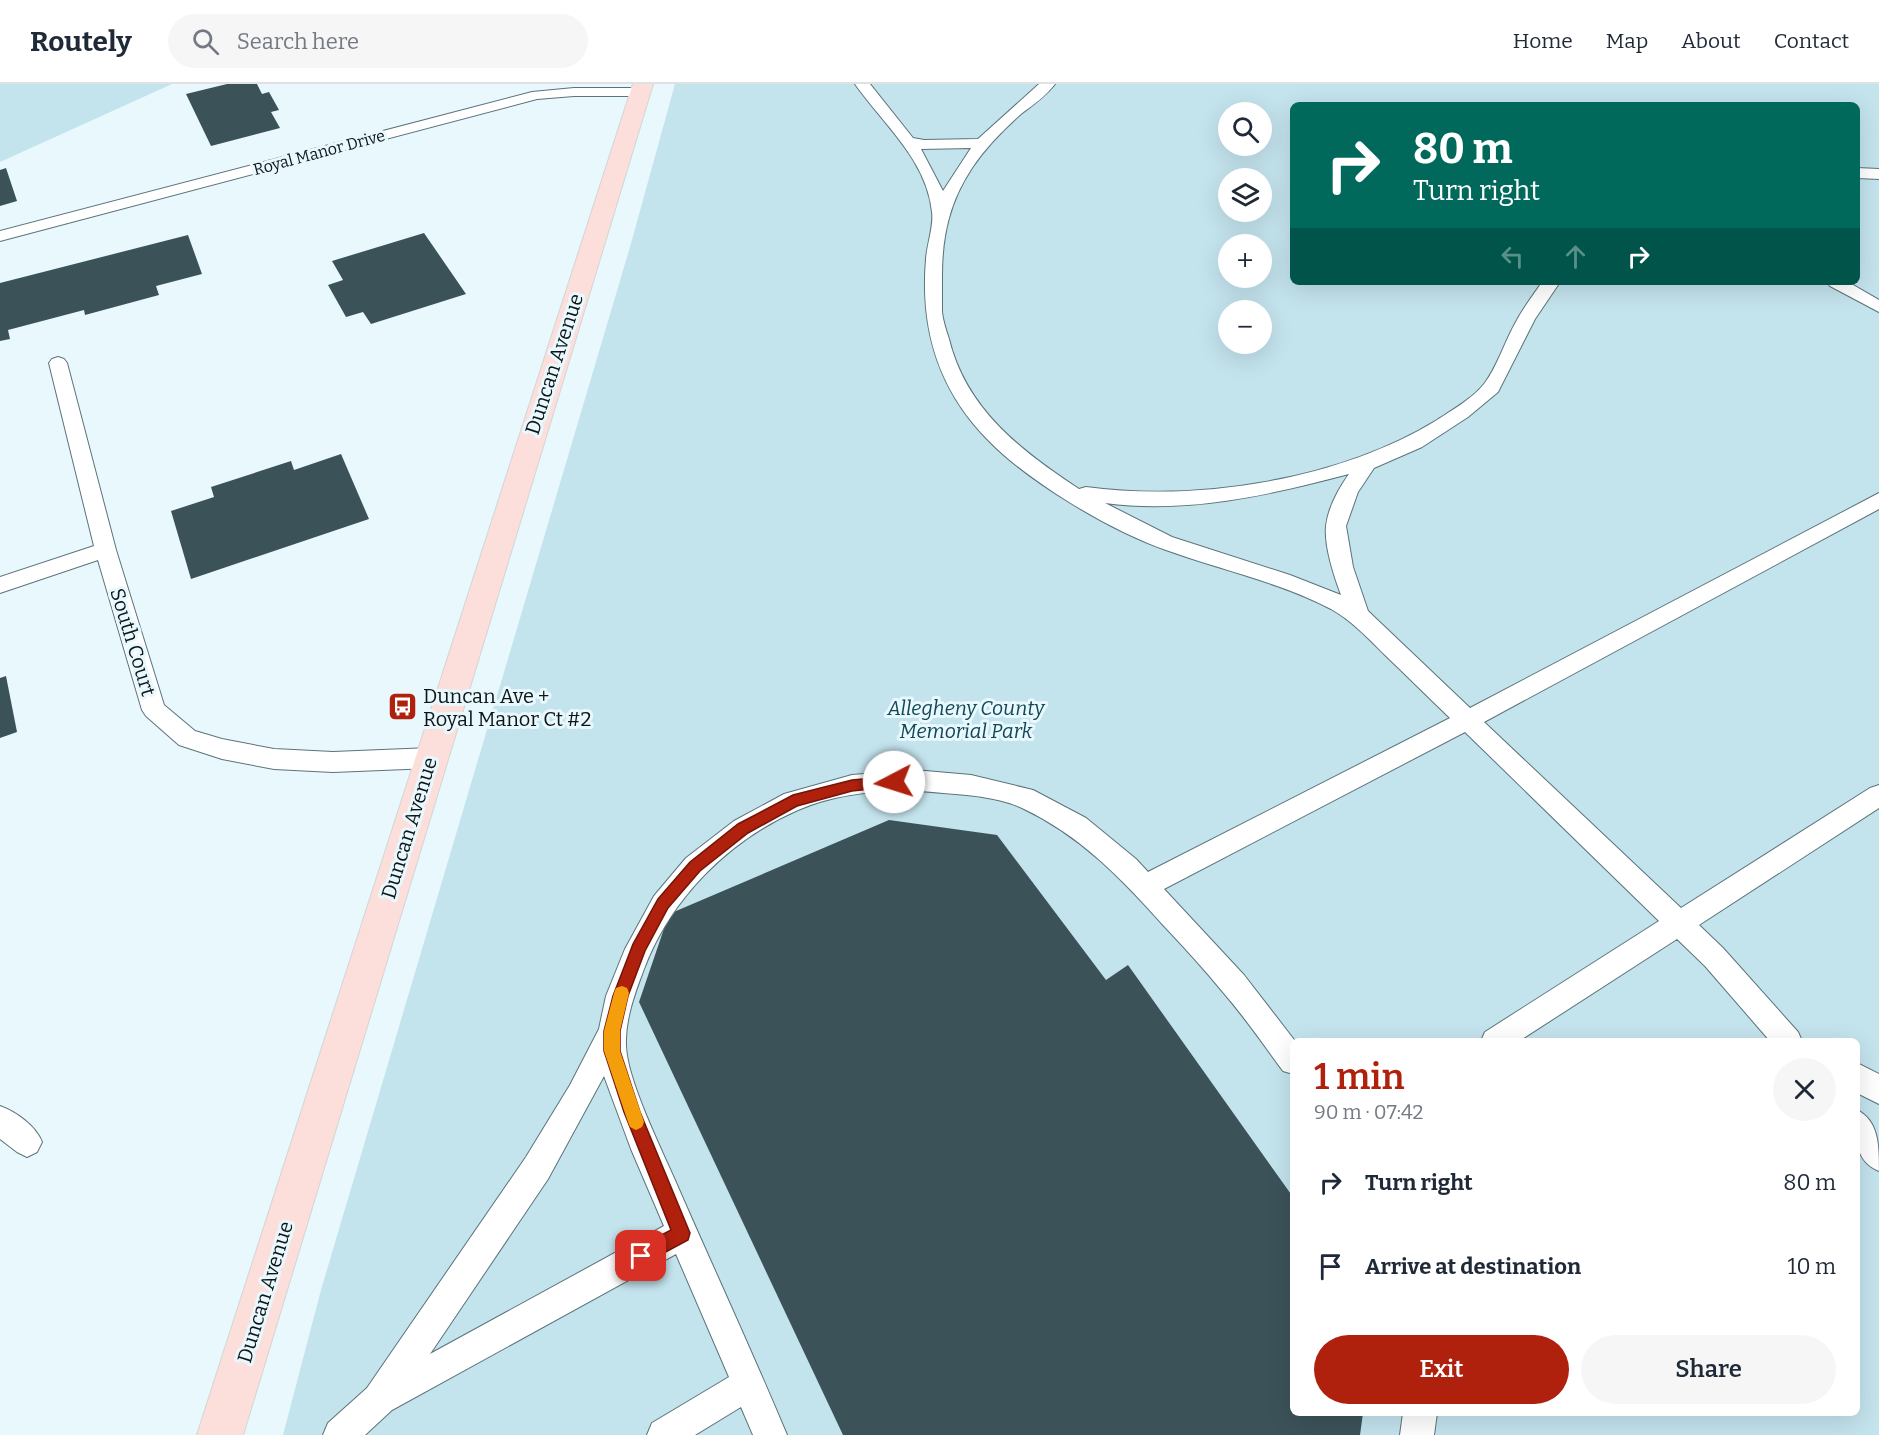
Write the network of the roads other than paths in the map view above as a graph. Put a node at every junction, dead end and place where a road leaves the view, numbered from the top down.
1 (862, 84) edge
2 (1048, 84) edge
3 (642, 88) edge
4 (908, 141) junction
5 (982, 143) junction
6 (1860, 173) edge
7 (1879, 174) edge
8 (941, 215) junction
9 (0, 236) edge
10 (1549, 285) edge
11 (1841, 285) edge
12 (1879, 306) edge
13 (58, 363) dead end
14 (1367, 463) junction
15 (1063, 490) junction
16 (1879, 500) edge
17 (105, 550) junction
18 (0, 585) edge
19 (1358, 615) junction
20 (1467, 720) junction
21 (431, 758) junction
22 (1879, 795) edge
23 (1144, 887) junction
24 (1680, 924) junction
25 (1760, 1008) junction
26 (612, 1031) junction
27 (1500, 1038) edge
28 (1785, 1038) edge
29 (1802, 1038) edge
30 (1290, 1057) edge
31 (1860, 1079) edge
32 (1879, 1090) edge
33 (0, 1120) edge
34 (1860, 1128) edge
35 (27, 1142) dead end
36 (1879, 1156) edge
37 (681, 1233) junction
38 (747, 1385) junction
39 (379, 1400) junction
40 (1420, 1416) edge
41 (220, 1435) edge
42 (340, 1435) edge
43 (664, 1435) edge
44 (770, 1435) edge
45 (1417, 1435) edge

1 - 4 lane
2 - 5 lane
3 - 9 lane, Royal Manor Drive
3 - 21 main road, Duncan Avenue
4 - 5 lane
4 - 8 lane
5 - 8 lane
6 - 7 lane
8 - 15 lane
10 - 14 lane
11 - 12 lane
13 - 17 lane, South Court
14 - 15 lane
14 - 19 lane
15 - 19 lane
16 - 20 lane
17 - 18 lane
17 - 21 lane, South Court
19 - 20 lane
20 - 23 lane
20 - 24 lane
21 - 41 main road, Duncan Avenue
22 - 24 lane
23 - 26 lane
23 - 30 lane
24 - 25 lane
24 - 27 lane
25 - 28 lane
25 - 29 lane
26 - 37 lane
26 - 39 lane
31 - 32 lane
33 - 35 lane
34 - 36 lane
37 - 38 lane
37 - 39 lane
38 - 43 lane
38 - 44 lane
39 - 42 lane
40 - 45 lane

